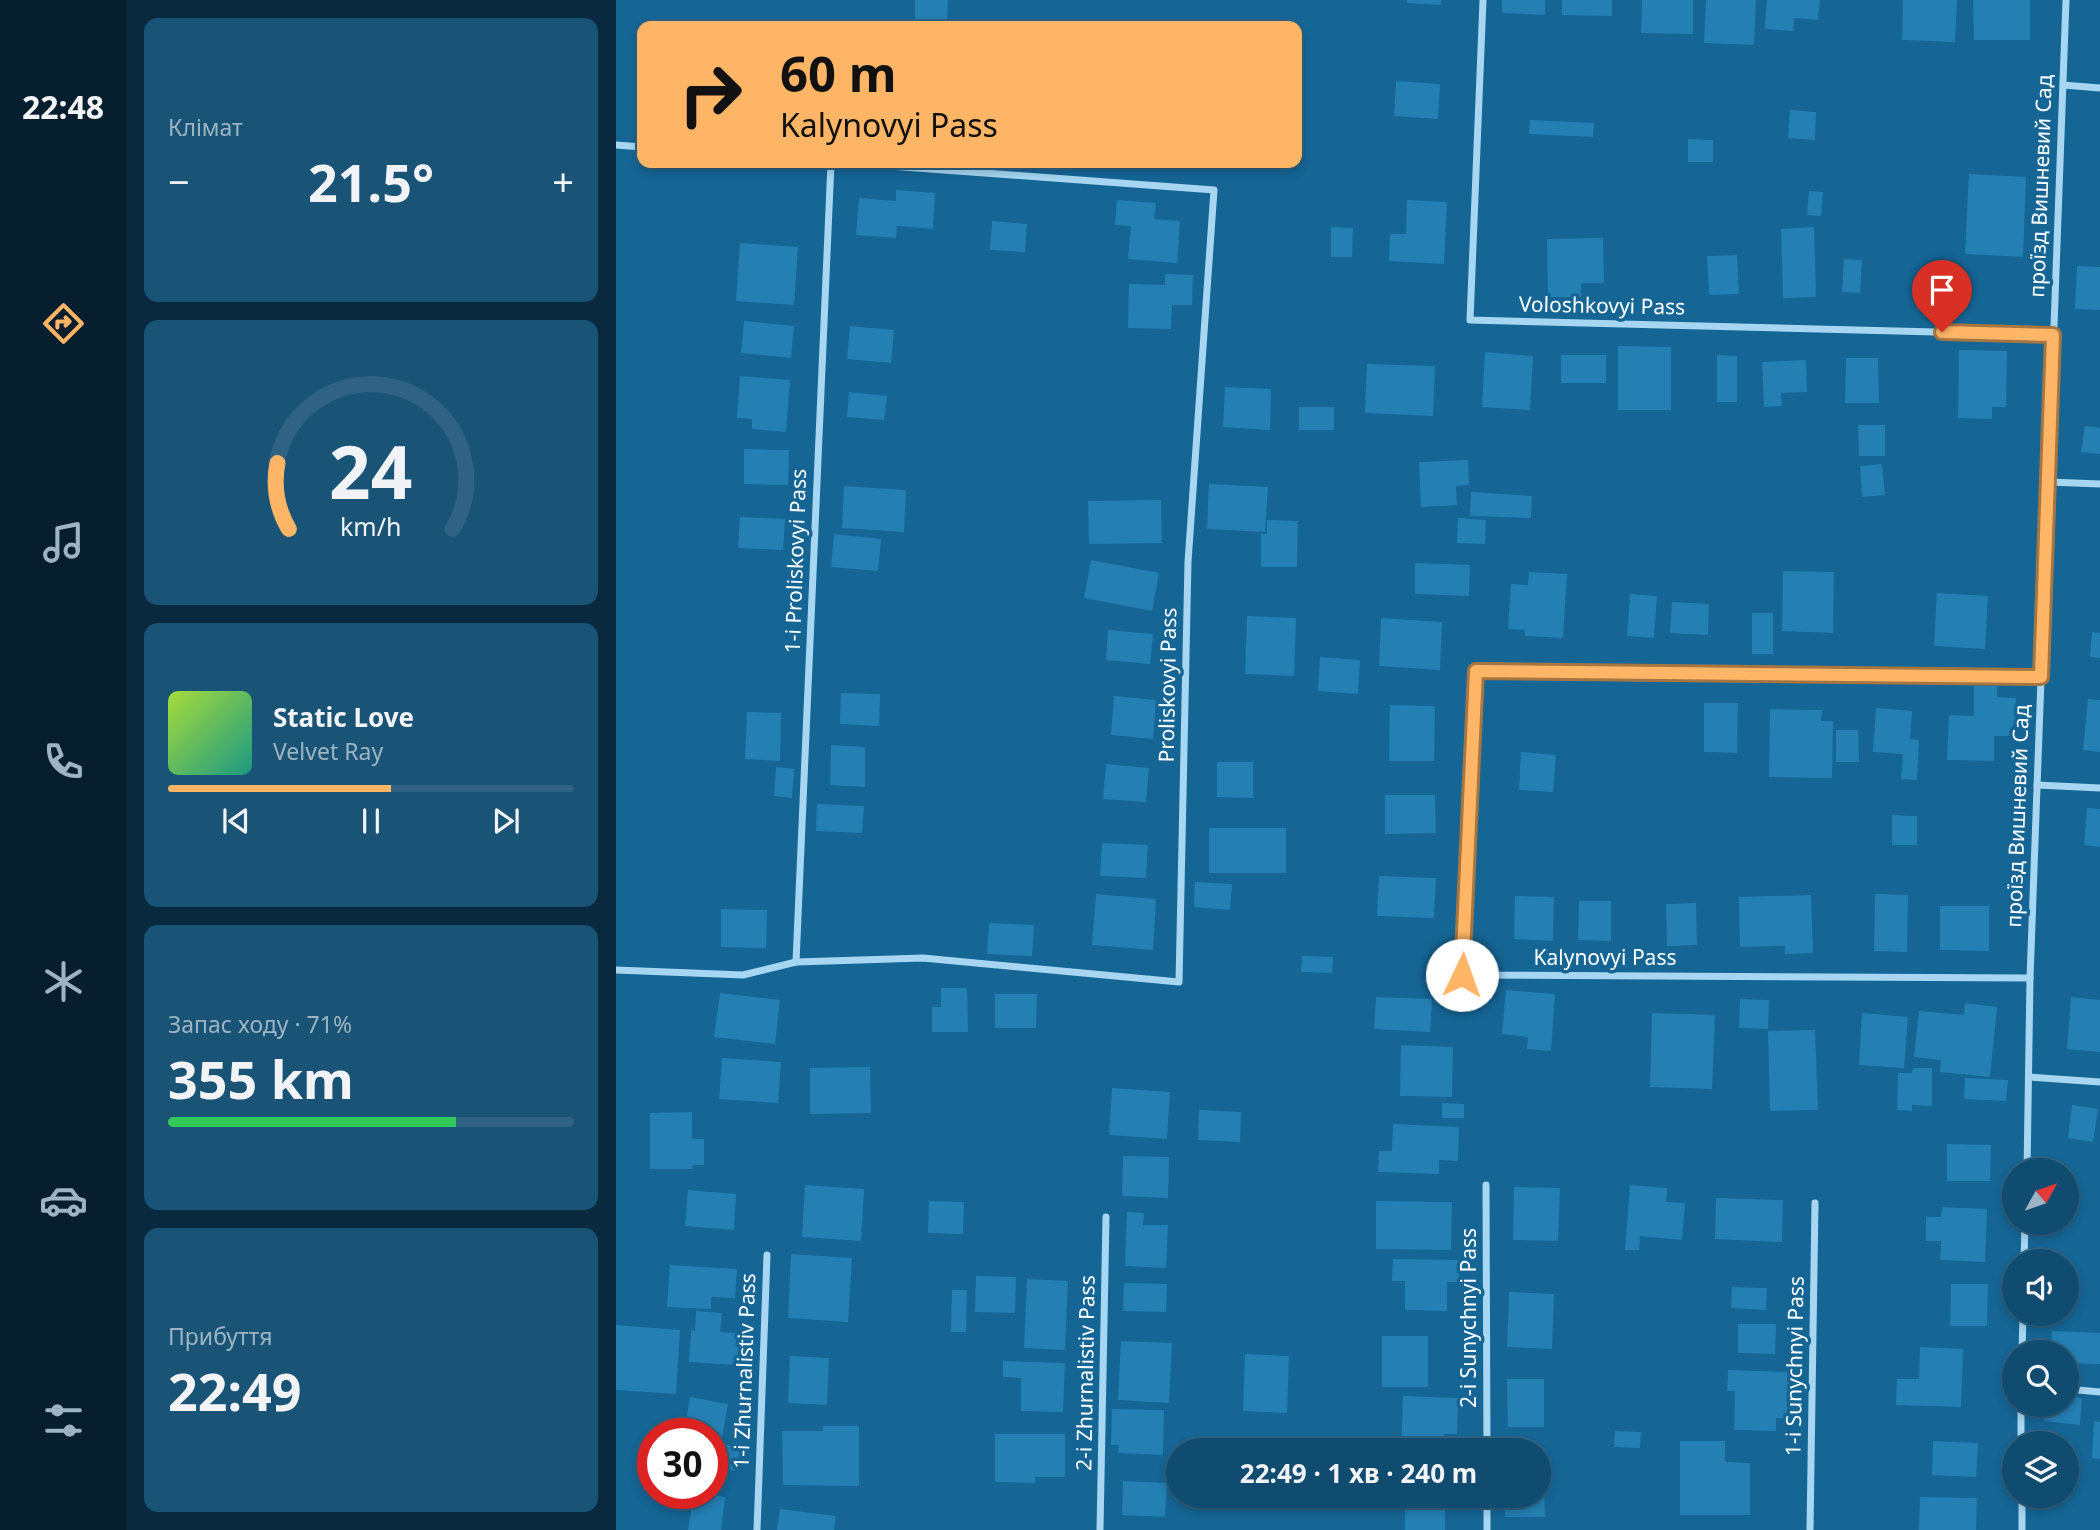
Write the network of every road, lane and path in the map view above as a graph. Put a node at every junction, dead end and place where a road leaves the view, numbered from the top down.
1 (1483, 0) edge
2 (2066, 0) edge
3 (2063, 85) junction
4 (2100, 88) edge
5 (616, 145) edge
6 (637, 147) edge
7 (831, 168) edge
8 (917, 168) edge
9 (2053, 335) junction
10 (2048, 482) junction
11 (2100, 484) edge
12 (2041, 677) junction
13 (2037, 785) junction
14 (2100, 788) edge
15 (796, 962) junction
16 (616, 970) edge
17 (2030, 978) junction
18 (2029, 1077) junction
19 (2100, 1082) edge
20 (2026, 1158) edge
21 (1486, 1185) dead end
22 (1815, 1203) dead end
23 (1106, 1217) dead end
24 (767, 1255) dead end
25 (2079, 1390) edge
26 (2100, 1392) edge
27 (1487, 1438) edge
28 (1487, 1508) edge
29 (2022, 1508) edge
30 (757, 1530) edge
31 (1100, 1530) edge
32 (1487, 1530) edge
33 (1810, 1530) edge
34 (2022, 1530) edge

1 - 9 street, Voloshkovyi Pass
2 - 3 street, проїзд Вишневий Сад
3 - 4 street
3 - 9 street, проїзд Вишневий Сад
5 - 6 street
7 - 15 street, 1-i Proliskovyi Pass
8 - 15 street, Proliskovyi Pass
9 - 10 street, проїзд Вишневий Сад
10 - 11 street
10 - 12 street, проїзд Вишневий Сад
12 - 13 street, проїзд Вишневий Сад
12 - 17 street, Kalynovyi Pass
13 - 14 street
13 - 17 street, проїзд Вишневий Сад
15 - 16 street, Proliskovyi Pass
17 - 18 street, проїзд Вишневий Сад
18 - 19 street
18 - 20 street, проїзд Вишневий Сад
21 - 27 street, 2-i Sunychnyi Pass
22 - 33 street, 1-i Sunychnyi Pass
23 - 31 street, 2-i Zhurnalistiv Pass
24 - 30 street, 1-i Zhurnalistiv Pass
25 - 26 street
28 - 32 street
29 - 34 street

